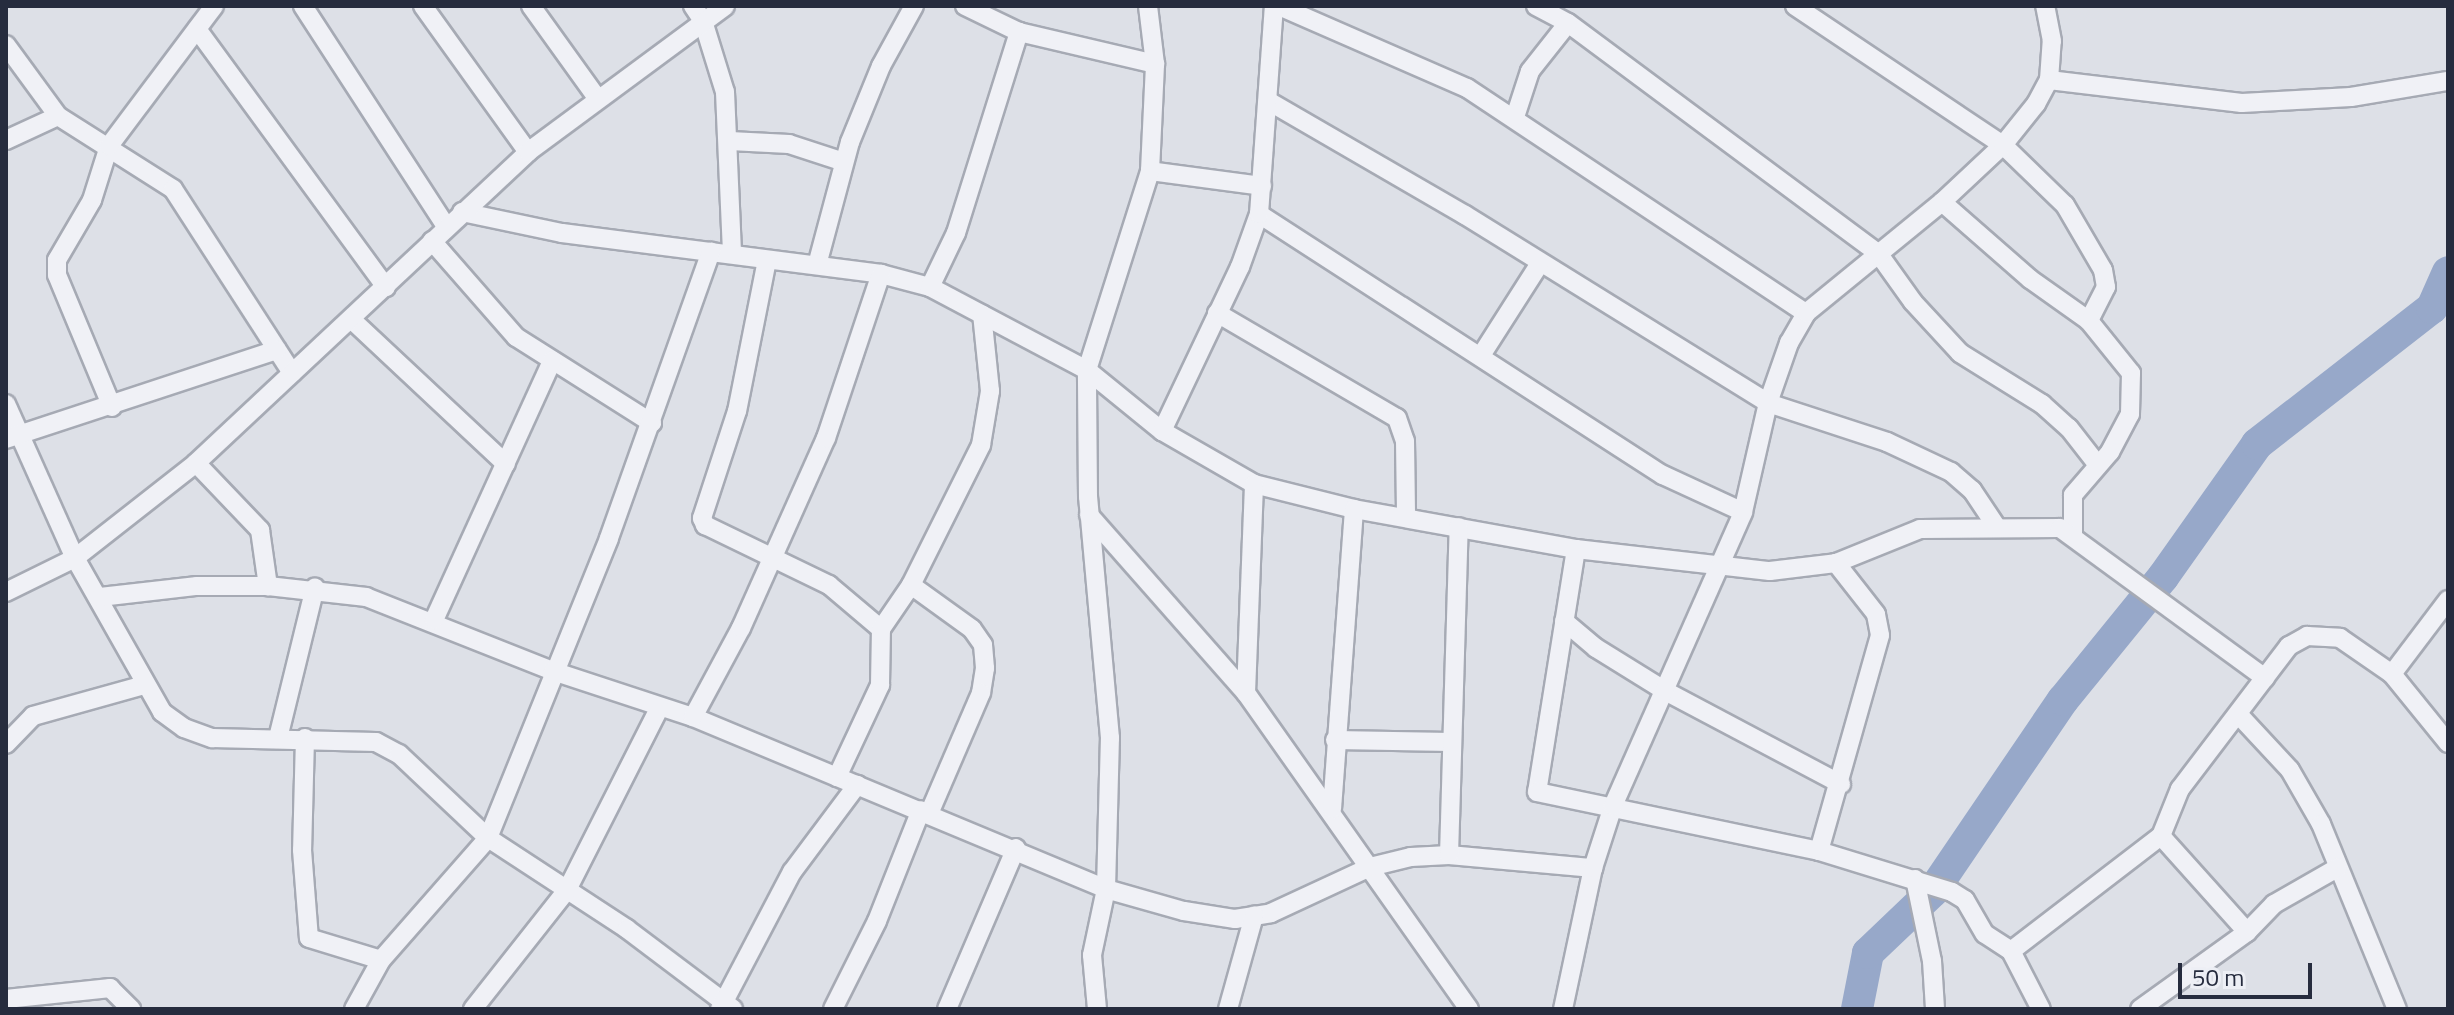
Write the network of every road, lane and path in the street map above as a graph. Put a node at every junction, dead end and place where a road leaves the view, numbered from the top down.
1 (214, 6) edge
2 (303, 6) edge
3 (423, 6) edge
4 (531, 6) edge
5 (725, 6) edge
6 (914, 6) edge
7 (965, 6) edge
8 (1148, 6) edge
9 (1277, 6) edge
10 (1536, 6) edge
11 (1795, 6) edge
12 (2045, 6) edge
13 (698, 13) edge
14 (1568, 23) junction
15 (197, 29) junction
16 (1019, 32) junction
17 (6, 45) edge
18 (1155, 64) junction
19 (2049, 80) junction
20 (2448, 81) edge
21 (597, 98) junction
22 (1270, 102) junction
23 (58, 116) junction
24 (1515, 117) junction
25 (6, 140) edge
26 (730, 141) junction
27 (2003, 145) junction
28 (109, 146) junction
29 (528, 152) junction
30 (844, 162) junction
31 (1150, 171) junction
32 (1262, 186) junction
33 (1942, 202) junction
34 (462, 212) junction
35 (1259, 214) junction
36 (446, 226) junction
37 (432, 241) junction
38 (711, 252) junction
39 (1878, 253) junction
40 (732, 254) junction
41 (767, 260) junction
42 (817, 265) junction
43 (1539, 265) junction
44 (881, 274) junction
45 (386, 287) junction
46 (930, 287) junction
47 (1217, 313) junction
48 (1806, 313) junction
49 (982, 314) junction
50 (351, 319) junction
51 (2089, 321) junction
52 (277, 350) junction
53 (1482, 354) junction
54 (552, 361) junction
55 (1087, 370) junction
56 (292, 373) junction
57 (1768, 403) junction
58 (6, 404) edge
59 (112, 407) junction
60 (652, 423) junction
61 (1162, 431) junction
62 (14, 437) edge
63 (196, 463) junction
64 (506, 464) junction
65 (2097, 464) junction
66 (1254, 484) junction
67 (1354, 509) junction
68 (1743, 512) junction
69 (1089, 515) junction
70 (1406, 517) junction
71 (1996, 526) junction
72 (1459, 527) junction
73 (2073, 535) junction
74 (1576, 549) junction
75 (771, 557) junction
76 (75, 558) junction
77 (1836, 563) junction
78 (1721, 569) junction
79 (911, 585) junction
80 (268, 586) junction
81 (315, 587) junction
82 (6, 592) edge
83 (100, 597) junction
84 (2448, 600) edge
85 (434, 620) junction
86 (1564, 621) junction
87 (881, 629) junction
88 (553, 671) junction
89 (2392, 674) junction
90 (2265, 678) junction
91 (144, 685) junction
92 (1667, 692) junction
93 (1246, 693) junction
94 (660, 707) junction
95 (2238, 714) junction
96 (693, 717) junction
97 (2445, 734) edge
98 (278, 738) junction
99 (305, 738) junction
100 (1335, 740) junction
101 (1451, 742) junction
102 (6, 744) edge
103 (837, 777) junction
104 (1841, 784) junction
105 (857, 785) junction
106 (1613, 806) junction
107 (1332, 809) junction
108 (925, 812) junction
109 (2161, 836) junction
110 (488, 838) junction
111 (1016, 848) junction
112 (1819, 851) junction
113 (1449, 855) junction
114 (1370, 867) junction
115 (1593, 868) junction
116 (2337, 868) junction
117 (1915, 879) junction
118 (1106, 889) junction
119 (567, 890) junction
120 (1254, 916) junction
121 (2247, 932) junction
122 (2011, 951) junction
123 (381, 960) junction
124 (6, 999) edge
125 (726, 1007) edge
126 (131, 1009) edge
127 (354, 1009) edge
128 (473, 1009) edge
129 (833, 1009) edge
130 (947, 1009) edge
131 (1097, 1009) edge
132 (1228, 1009) edge
133 (1469, 1009) edge
134 (1563, 1009) edge
135 (1935, 1009) edge
136 (2041, 1009) edge
137 (2140, 1009) edge
138 (2397, 1009) edge

1 - 15 street
2 - 36 street
3 - 29 street
4 - 21 street
5 - 13 street
6 - 30 street
7 - 16 street
8 - 18 street
9 - 22 street
9 - 24 street
10 - 14 street
11 - 27 street
12 - 19 street
13 - 21 street
13 - 26 street
14 - 24 street
14 - 39 street
15 - 28 street
15 - 45 street
16 - 18 street
16 - 46 street
17 - 23 street
18 - 31 street
19 - 20 street
19 - 27 street
21 - 29 street
22 - 32 street
22 - 43 street
23 - 25 street
23 - 28 street
24 - 48 street
26 - 30 street
26 - 40 street
27 - 33 street
27 - 51 street
28 - 52 street
28 - 59 street
29 - 34 street
30 - 42 street
31 - 32 street
31 - 55 street
32 - 35 street
33 - 39 street
33 - 51 street
34 - 36 street
34 - 38 street
35 - 47 street
35 - 53 street
36 - 37 street
37 - 45 street
37 - 54 street
38 - 40 street
38 - 60 street
39 - 48 street
39 - 65 street
40 - 41 street
41 - 42 street
41 - 75 street
42 - 44 street
43 - 53 street
43 - 57 street
44 - 46 street
44 - 75 street
45 - 50 street
46 - 49 street
47 - 61 street
47 - 70 street
48 - 57 street
49 - 55 street
49 - 79 street
50 - 56 street
50 - 64 street
51 - 65 street
52 - 56 street
52 - 59 street
53 - 68 street
54 - 60 street
54 - 64 street
55 - 61 street
55 - 69 street
56 - 63 street
57 - 68 street
57 - 71 street
58 - 62 street
59 - 62 street
60 - 88 street
61 - 66 street
62 - 76 street
63 - 76 street
63 - 80 street
64 - 85 street
65 - 73 street
66 - 67 street
66 - 93 street
67 - 70 street
67 - 100 street
68 - 78 street
69 - 93 street
69 - 118 street
70 - 72 street
71 - 73 street
71 - 77 street
72 - 74 street
72 - 101 street
73 - 90 street
74 - 78 street
74 - 86 street
75 - 87 street
75 - 96 street
76 - 82 street
76 - 83 street
77 - 78 street
77 - 104 street
78 - 92 street
79 - 87 street
79 - 108 street
80 - 81 street
80 - 83 street
81 - 85 street
81 - 98 street
83 - 91 street
84 - 89 street
85 - 88 street
86 - 92 street
86 - 106 street
87 - 103 street
88 - 94 street
88 - 110 street
89 - 90 street
89 - 97 street
90 - 95 street
91 - 98 street
91 - 102 street
92 - 104 street
92 - 106 street
93 - 107 street
94 - 96 street
94 - 119 street
95 - 109 street
95 - 116 street
96 - 103 street
98 - 99 street
99 - 110 street
99 - 123 street
100 - 101 street
100 - 107 street
101 - 113 street
103 - 105 street
104 - 112 street
105 - 108 street
105 - 125 street
106 - 112 street
106 - 115 street
107 - 114 street
108 - 111 street
108 - 129 street
109 - 121 street
109 - 122 street
110 - 119 street
110 - 123 street
111 - 118 street
111 - 130 street
112 - 117 street
113 - 114 street
113 - 115 street
114 - 120 street
114 - 133 street
115 - 134 street
116 - 121 street
116 - 138 street
117 - 122 street
117 - 135 street
118 - 120 street
118 - 131 street
119 - 125 street
119 - 128 street
120 - 132 street
121 - 137 street
122 - 136 street
123 - 127 street
124 - 126 street

